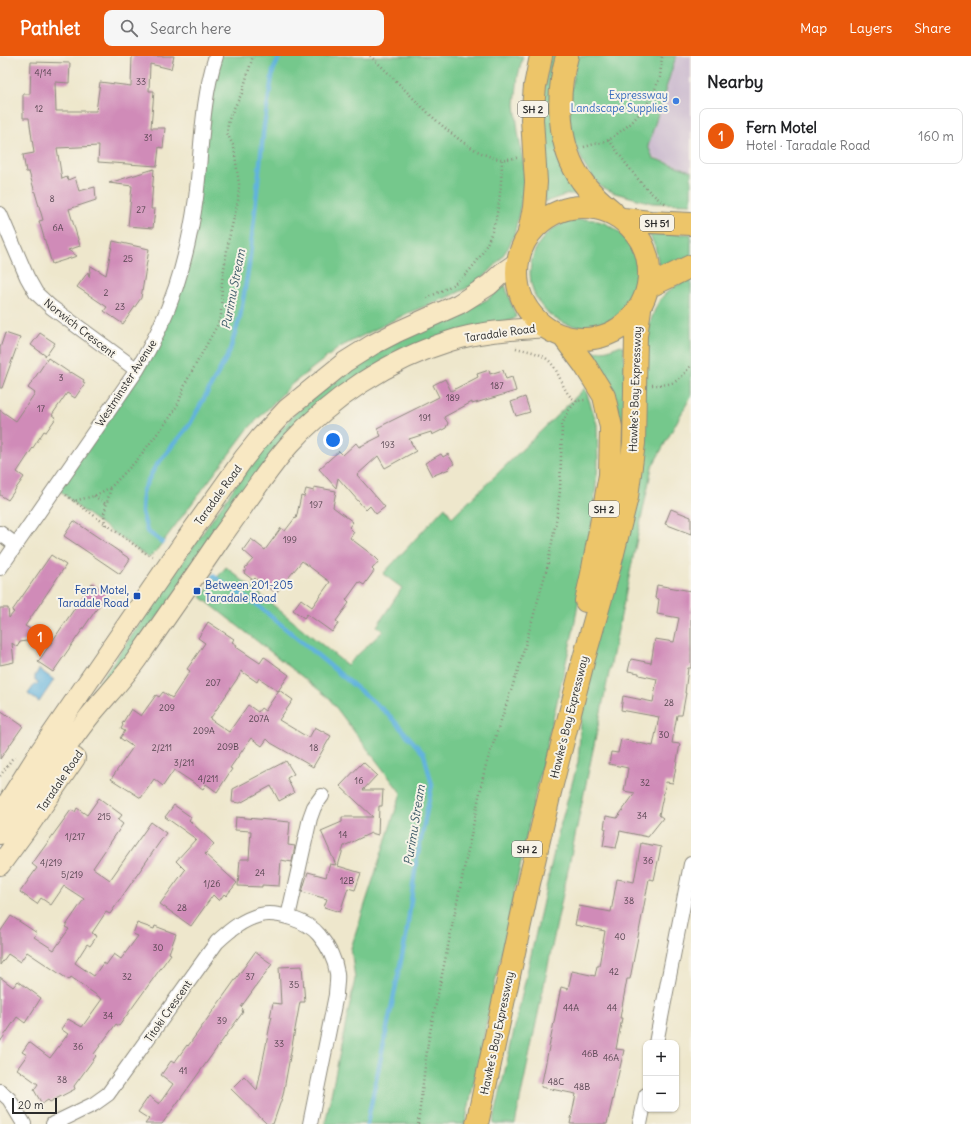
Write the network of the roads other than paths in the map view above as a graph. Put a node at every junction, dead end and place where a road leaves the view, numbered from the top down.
1 (216, 56) edge
2 (541, 56) edge
3 (567, 56) edge
4 (0, 214) edge
5 (618, 216) junction
6 (691, 224) edge
7 (528, 232) junction
8 (518, 262) junction
9 (691, 266) edge
10 (648, 287) junction
11 (640, 309) junction
12 (554, 331) junction
13 (137, 370) junction
14 (0, 534) edge
15 (16, 545) junction
16 (0, 568) edge
17 (126, 673) junction
18 (39, 753) junction
19 (0, 795) edge
20 (322, 796) dead end
21 (0, 815) edge
22 (0, 834) edge
23 (691, 864) edge
24 (0, 865) edge
25 (288, 917) junction
26 (657, 1040) edge
27 (0, 1091) edge
28 (643, 1110) edge
29 (24, 1124) edge
30 (53, 1124) edge
31 (310, 1124) edge
32 (464, 1124) edge
33 (477, 1124) edge
34 (640, 1124) edge

1 - 13 street, Westminster Avenue
2 - 7 highway, SH 2
3 - 5 highway, SH 2
4 - 13 street, Norwich Crescent
5 - 6 highway, SH 51
5 - 7 highway
5 - 10 highway, SH 2
7 - 8 highway, SH 2
8 - 12 highway, SH 2
8 - 18 main road, Taradale Road
9 - 10 highway
10 - 11 highway, SH 2
11 - 12 highway
11 - 33 highway, Hawke's Bay Expressway / SH 2
12 - 17 main road, Taradale Road
12 - 32 highway, Hawke's Bay Expressway / SH 2
13 - 15 street, Westminster Avenue
14 - 15 street
15 - 16 street, Westminster Avenue
17 - 22 main road, Taradale Road
17 - 24 main road, Taradale Road
18 - 19 main road
18 - 21 main road, Taradale Road
20 - 25 street
23 - 26 street
25 - 30 street, Titoki Crescent
25 - 31 street, Titoki Crescent
27 - 29 street
28 - 34 street

